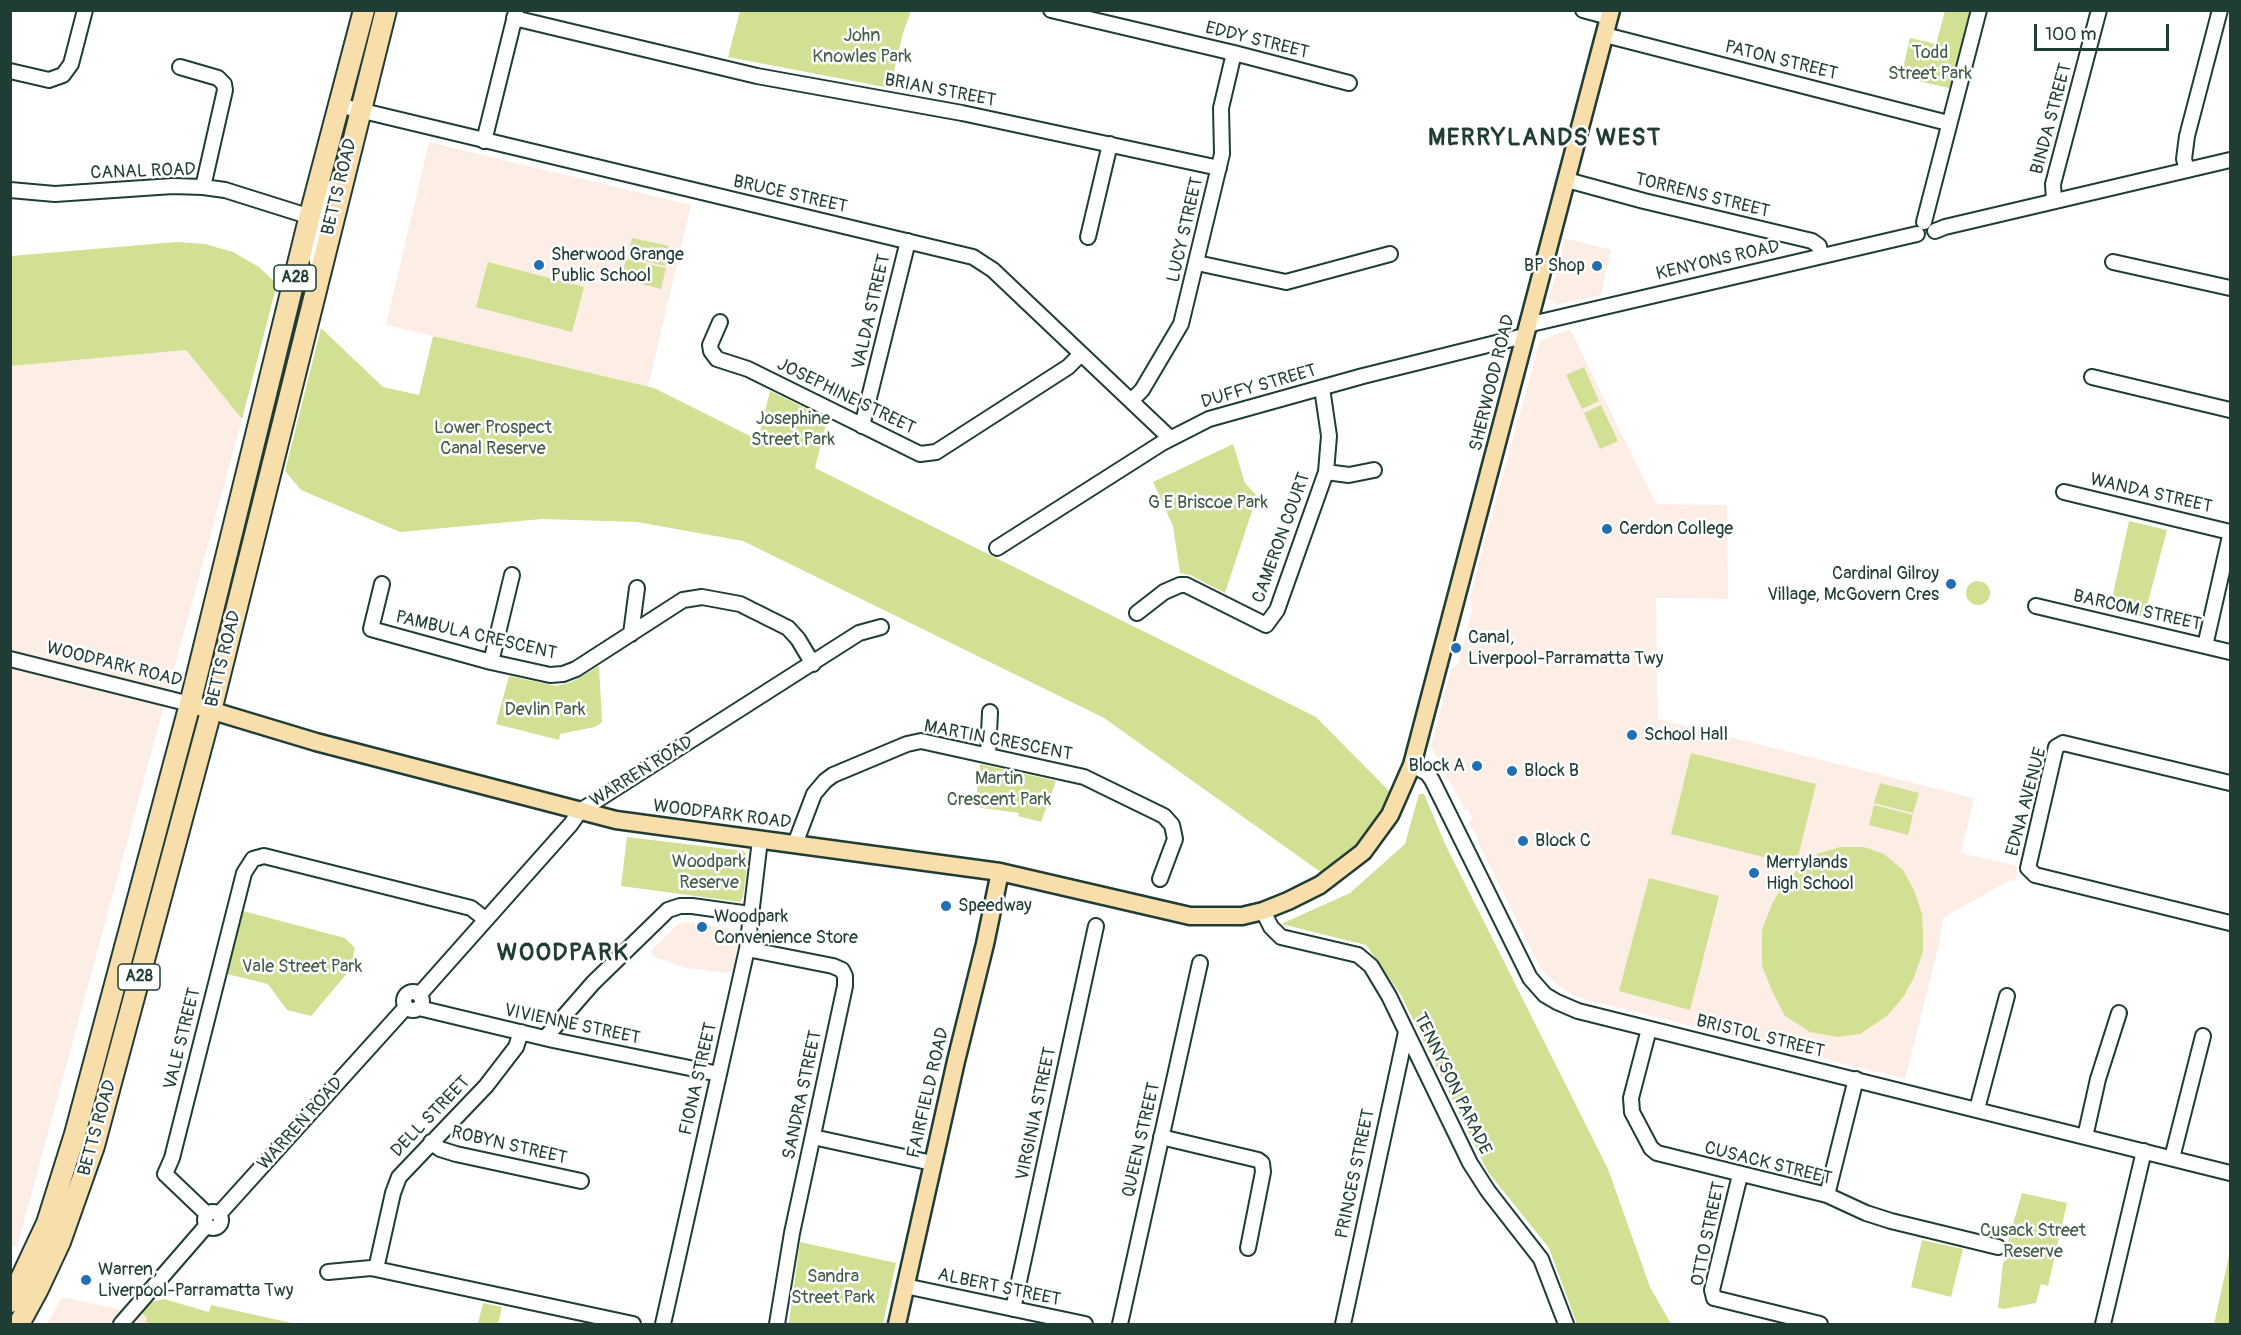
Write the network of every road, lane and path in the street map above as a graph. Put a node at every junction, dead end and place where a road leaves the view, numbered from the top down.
1 (85, 10) edge
2 (364, 10) edge
3 (386, 10) edge
4 (1050, 10) edge
5 (1583, 10) edge
6 (1978, 10) edge
7 (2099, 10) edge
8 (2220, 10) edge
9 (515, 14) edge
10 (1610, 14) edge
11 (1605, 35) junction
12 (1234, 53) junction
13 (180, 67) dead end
14 (10, 71) edge
15 (1349, 83) dead end
16 (338, 105) junction
17 (360, 110) junction
18 (1948, 123) junction
19 (483, 141) junction
20 (1110, 144) junction
21 (2230, 160) edge
22 (1219, 168) junction
23 (344, 170) junction
24 (2187, 170) junction
25 (1567, 180) junction
26 (203, 187) junction
27 (10, 190) edge
28 (2054, 201) junction
29 (310, 215) junction
30 (1925, 229) junction
31 (1088, 237) dead end
32 (908, 241) junction
33 (1390, 254) dead end
34 (1821, 256) junction
35 (2113, 262) dead end
36 (1197, 263) junction
37 (319, 270) junction
38 (2230, 288) edge
39 (720, 322) dead end
40 (1526, 331) junction
41 (1080, 355) junction
42 (2092, 377) dead end
43 (1322, 388) junction
44 (1131, 401) junction
45 (2230, 410) edge
46 (862, 426) junction
47 (1170, 438) junction
48 (1374, 470) dead end
49 (1326, 472) junction
50 (2064, 492) dead end
51 (2230, 532) edge
52 (2230, 536) edge
53 (997, 548) dead end
54 (512, 575) dead end
55 (382, 584) dead end
56 (637, 588) dead end
57 (2036, 606) dead end
58 (1137, 613) dead end
59 (881, 627) dead end
60 (631, 634) junction
61 (2205, 646) junction
62 (2230, 652) edge
63 (10, 659) edge
64 (491, 662) junction
65 (813, 664) junction
66 (190, 704) junction
67 (210, 711) junction
68 (990, 712) dead end
69 (988, 755) junction
70 (1412, 765) junction
71 (2230, 783) edge
72 (580, 811) junction
73 (760, 840) junction
74 (795, 844) junction
75 (246, 846) dead end
76 (253, 859) junction
77 (1000, 872) junction
78 (1161, 879) dead end
79 (750, 914) junction
80 (1265, 915) junction
81 (485, 919) junction
82 (2230, 922) edge
83 (1096, 926) dead end
84 (747, 949) junction
85 (1200, 963) dead end
86 (2007, 996) dead end
87 (414, 1003) junction
88 (2119, 1013) dead end
89 (1649, 1029) junction
90 (521, 1032) junction
91 (1406, 1032) junction
92 (2203, 1036) dead end
93 (545, 1038) junction
94 (719, 1074) junction
95 (1856, 1079) junction
96 (1977, 1109) junction
97 (813, 1137) junction
98 (1161, 1137) junction
99 (2085, 1137) junction
100 (431, 1142) junction
101 (2144, 1151) junction
102 (2172, 1158) junction
103 (932, 1163) junction
104 (2230, 1173) edge
105 (1740, 1175) junction
106 (581, 1181) dead end
107 (1827, 1195) junction
108 (211, 1218) junction
109 (50, 1240) junction
110 (1998, 1247) dead end
111 (1248, 1248) dead end
112 (376, 1269) junction
113 (328, 1272) dead end
114 (905, 1286) junction
115 (20, 1298) edge
116 (1013, 1309) junction
117 (19, 1324) edge
118 (121, 1324) edge
119 (633, 1324) edge
120 (663, 1324) edge
121 (777, 1324) edge
122 (897, 1324) edge
123 (1085, 1324) edge
124 (1120, 1324) edge
125 (1343, 1324) edge
126 (1566, 1324) edge
127 (1820, 1324) edge
128 (2103, 1324) edge

1 - 14 street
2 - 16 highway, BETTS ROAD / A28
3 - 17 highway, BETTS ROAD / A28
4 - 12 street, EDDY STREET
5 - 10 street
6 - 18 street
7 - 28 street, BINDA STREET
8 - 24 street
9 - 19 street
9 - 20 street, BRIAN STREET
10 - 11 main road, SHERWOOD ROAD
11 - 18 street, PATON STREET
11 - 25 main road, SHERWOOD ROAD
12 - 15 street, EDDY STREET
12 - 22 street, LUCY STREET
13 - 26 street
16 - 17 street, BRUCE STREET
16 - 29 highway, BETTS ROAD / A28
17 - 19 street, BRUCE STREET
17 - 23 highway, BETTS ROAD / A28
18 - 30 street
19 - 32 street, BRUCE STREET
20 - 22 street, BRIAN STREET
20 - 31 street
21 - 24 street, KENYONS ROAD
22 - 36 street, LUCY STREET
23 - 29 street
23 - 37 highway, BETTS ROAD / A28
24 - 28 street, KENYONS ROAD
25 - 34 street, TORRENS STREET
25 - 40 main road, SHERWOOD ROAD
26 - 27 street, CANAL ROAD
26 - 29 street, CANAL ROAD
28 - 30 street, KENYONS ROAD
29 - 37 street
29 - 66 highway, BETTS ROAD / A28
30 - 34 street, KENYONS ROAD
32 - 41 street, BRUCE STREET
32 - 46 street, VALDA STREET
33 - 36 street
34 - 40 street, KENYONS ROAD
35 - 38 street
36 - 44 street, LUCY STREET
37 - 67 highway, BETTS ROAD / A28
39 - 46 street, JOSEPHINE STREET
40 - 43 street, DUFFY STREET
40 - 70 main road, SHERWOOD ROAD
41 - 44 street, BRUCE STREET
41 - 46 street, JOSEPHINE STREET
42 - 45 street
43 - 47 street, DUFFY STREET
43 - 49 street, CAMERON COURT
44 - 47 street, BRUCE STREET
47 - 53 street, DUFFY STREET
48 - 49 street
49 - 58 street, CAMERON COURT
50 - 51 street, WANDA STREET
52 - 61 street
54 - 64 street
55 - 64 street, PAMBULA CRESCENT
56 - 60 street
57 - 61 street, BARCOM STREET
59 - 65 street, WARREN ROAD
60 - 64 street, PAMBULA CRESCENT
60 - 65 street, PAMBULA CRESCENT
61 - 62 street, BARCOM STREET
63 - 66 street, WOODPARK ROAD
65 - 72 street, WARREN ROAD
66 - 67 main road, WOODPARK ROAD
66 - 109 highway, BETTS ROAD / A28
67 - 72 main road, WOODPARK ROAD
67 - 109 highway, BETTS ROAD / A28
68 - 69 street
69 - 74 street, MARTIN CRESCENT
69 - 78 street, MARTIN CRESCENT
70 - 80 main road, SHERWOOD ROAD
70 - 89 street, BRISTOL STREET
71 - 82 street, EDNA AVENUE
72 - 73 main road, WOODPARK ROAD
72 - 81 street, WARREN ROAD
73 - 74 main road, WOODPARK ROAD
73 - 79 street, FIONA STREET
74 - 77 main road, WOODPARK ROAD
75 - 76 street
76 - 81 street
76 - 108 street, VALE STREET
77 - 80 main road, WOODPARK ROAD
77 - 103 main road, FAIRFIELD ROAD
79 - 84 street, FIONA STREET
79 - 93 street
80 - 91 street, TENNYSON PARADE
81 - 87 street, WARREN ROAD
83 - 116 street, VIRGINIA STREET
84 - 94 street, FIONA STREET
84 - 97 street, SANDRA STREET
85 - 98 street, QUEEN STREET
86 - 96 street
87 - 90 street, VIVIENNE STREET
87 - 108 street, WARREN ROAD
88 - 99 street
89 - 95 street, BRISTOL STREET
89 - 105 street, CUSACK STREET
90 - 93 street, VIVIENNE STREET
90 - 100 street, DELL STREET
91 - 125 street, PRINCES STREET
91 - 126 street, TENNYSON PARADE
92 - 102 street
93 - 94 street, VIVIENNE STREET
94 - 120 street, FIONA STREET
95 - 96 street, BRISTOL STREET
95 - 107 street
96 - 99 street, BRISTOL STREET
97 - 103 street
97 - 121 street, SANDRA STREET
98 - 111 street
98 - 124 street, QUEEN STREET
99 - 101 street, BRISTOL STREET
100 - 106 street, ROBYN STREET
100 - 112 street, DELL STREET
101 - 102 street, BRISTOL STREET
101 - 128 street
102 - 104 street, BRISTOL STREET
103 - 114 main road, FAIRFIELD ROAD
105 - 107 street, CUSACK STREET
105 - 127 street, OTTO STREET
107 - 110 street, CUSACK STREET
108 - 118 street, WARREN ROAD
109 - 115 highway, BETTS ROAD / A28
112 - 113 street
112 - 119 street
114 - 116 street, ALBERT STREET
114 - 122 main road, FAIRFIELD ROAD
115 - 117 highway, A28
116 - 123 street, ALBERT STREET

